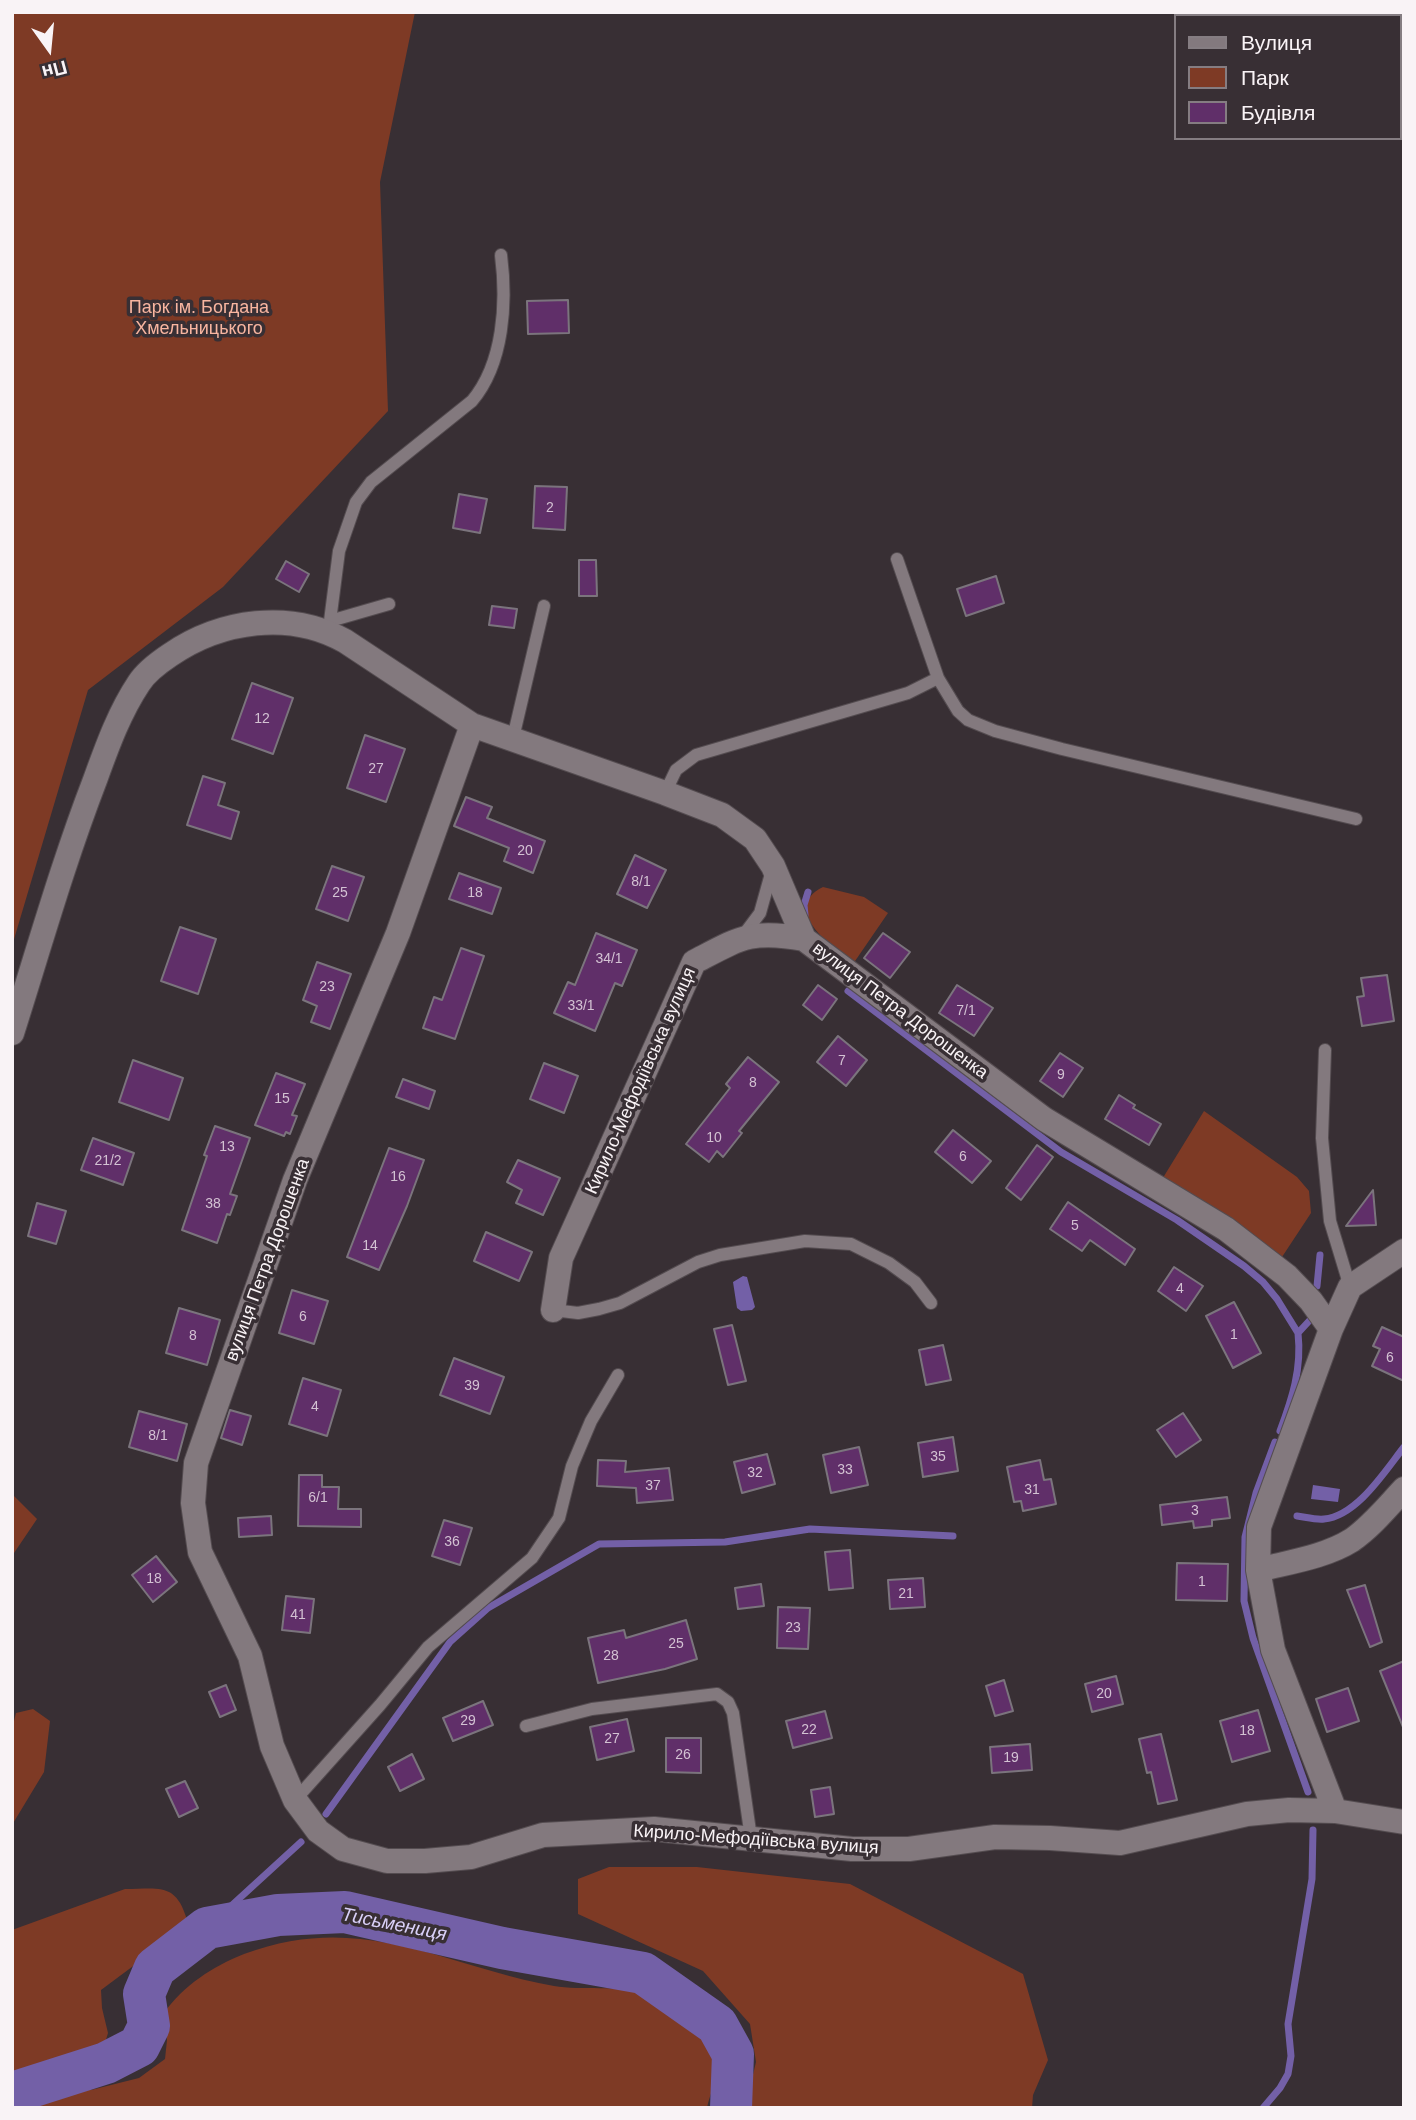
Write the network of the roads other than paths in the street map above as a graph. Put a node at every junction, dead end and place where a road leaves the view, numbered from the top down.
1 (501, 256) dead end
2 (897, 559) dead end
3 (389, 604) dead end
4 (544, 606) dead end
5 (329, 626) junction
6 (939, 678) junction
7 (472, 725) junction
8 (513, 738) junction
9 (666, 793) junction
10 (1356, 819) dead end
11 (773, 866) junction
12 (742, 937) junction
13 (804, 939) junction
14 (12, 1032) edge
15 (1325, 1050) dead end
16 (1404, 1251) edge
17 (1350, 1287) junction
18 (931, 1303) dead end
19 (553, 1310) joint
20 (1331, 1329) junction
21 (618, 1374) dead end
22 (1404, 1489) edge
23 (1258, 1570) junction
24 (526, 1726) dead end
25 (295, 1800) junction
26 (1335, 1811) junction
27 (1404, 1822) edge
28 (751, 1838) junction

1 - 5 lane
2 - 6 lane
3 - 5 lane
4 - 8 lane
5 - 7 street, вулиця Петра Дорошенка
5 - 14 street, вулиця Петра Дорошенка
6 - 9 lane
6 - 10 lane
7 - 8 street, вулиця Петра Дорошенка
7 - 25 street, вулиця Петра Дорошенка
8 - 9 street, вулиця Петра Дорошенка
9 - 11 street, вулиця Петра Дорошенка
11 - 12 lane
11 - 13 street, вулиця Петра Дорошенка
12 - 13 street, Кирило-Мефодіївська вулиця
12 - 19 street, Кирило-Мефодіївська вулиця
13 - 20 street, вулиця Петра Дорошенка
15 - 17 lane
16 - 17 street
17 - 20 street
18 - 19 lane
20 - 23 street
21 - 25 lane
22 - 23 street
23 - 26 street
24 - 28 lane
25 - 28 street, Кирило-Мефодіївська вулиця
26 - 27 street, Кирило-Мефодіївська вулиця
26 - 28 street, Кирило-Мефодіївська вулиця

